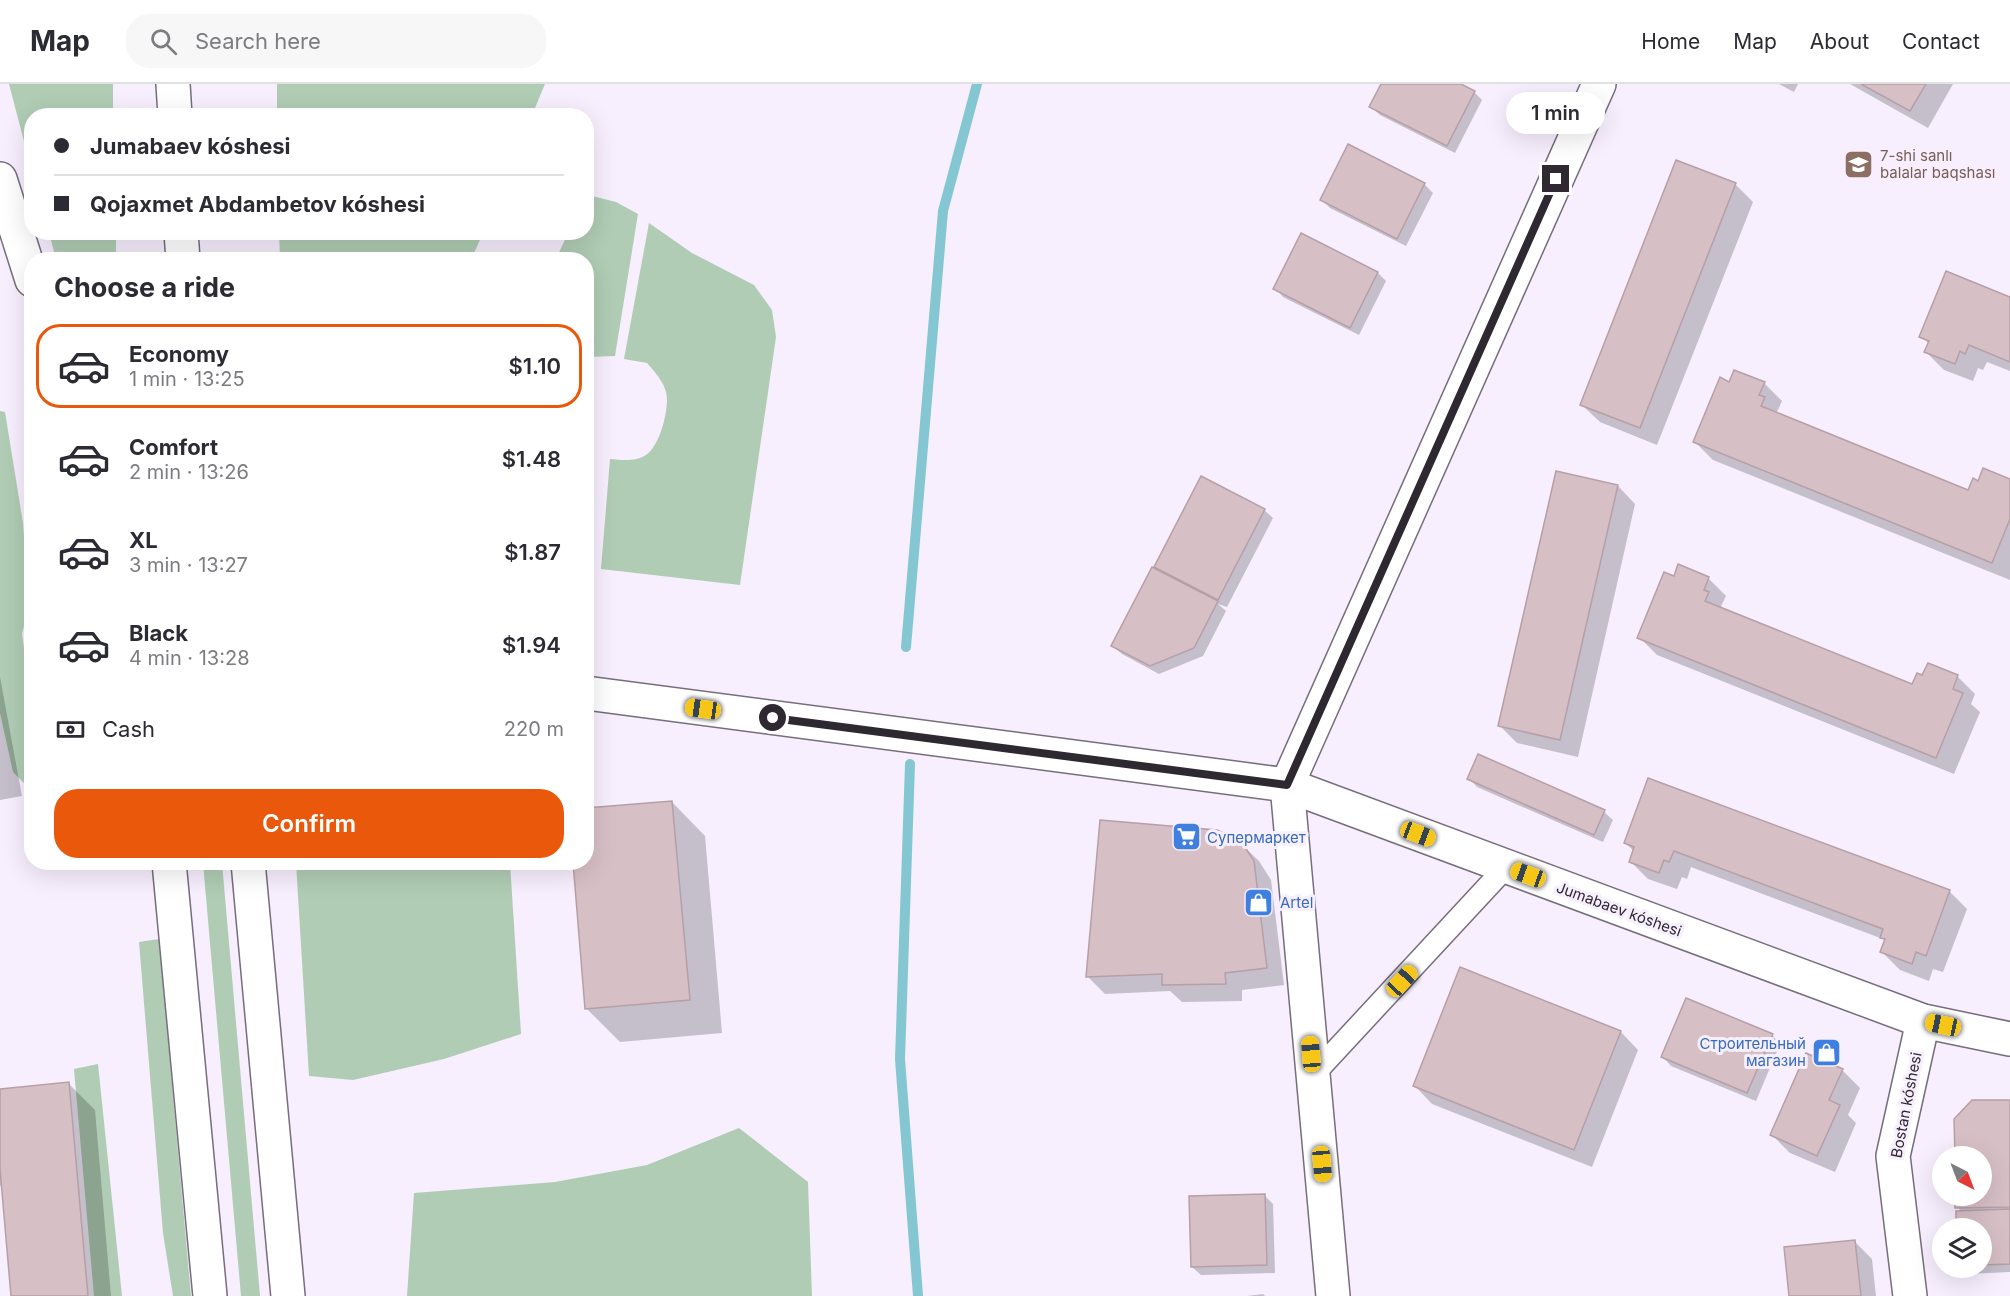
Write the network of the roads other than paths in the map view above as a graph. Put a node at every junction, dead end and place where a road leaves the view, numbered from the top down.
1 (173, 84) edge
2 (1599, 84) edge
3 (174, 108) edge
4 (0, 179) edge
5 (24, 255) edge
6 (594, 694) edge
7 (1287, 785) junction
8 (1506, 867) junction
9 (170, 870) edge
10 (249, 870) edge
11 (1923, 1021) junction
12 (2010, 1039) edge
13 (1313, 1075) junction
14 (210, 1296) edge
15 (288, 1296) edge
16 (1334, 1296) edge
17 (1910, 1296) edge

1 - 3 street
2 - 7 street
4 - 5 street
6 - 7 street, Jumabaev kóshesi
7 - 8 street, Jumabaev kóshesi
7 - 13 street
8 - 11 street, Jumabaev kóshesi
8 - 13 lane
9 - 14 street
10 - 15 street
11 - 12 street, Jumabaev kóshesi
11 - 17 street, Bostan kóshesi
13 - 16 street

